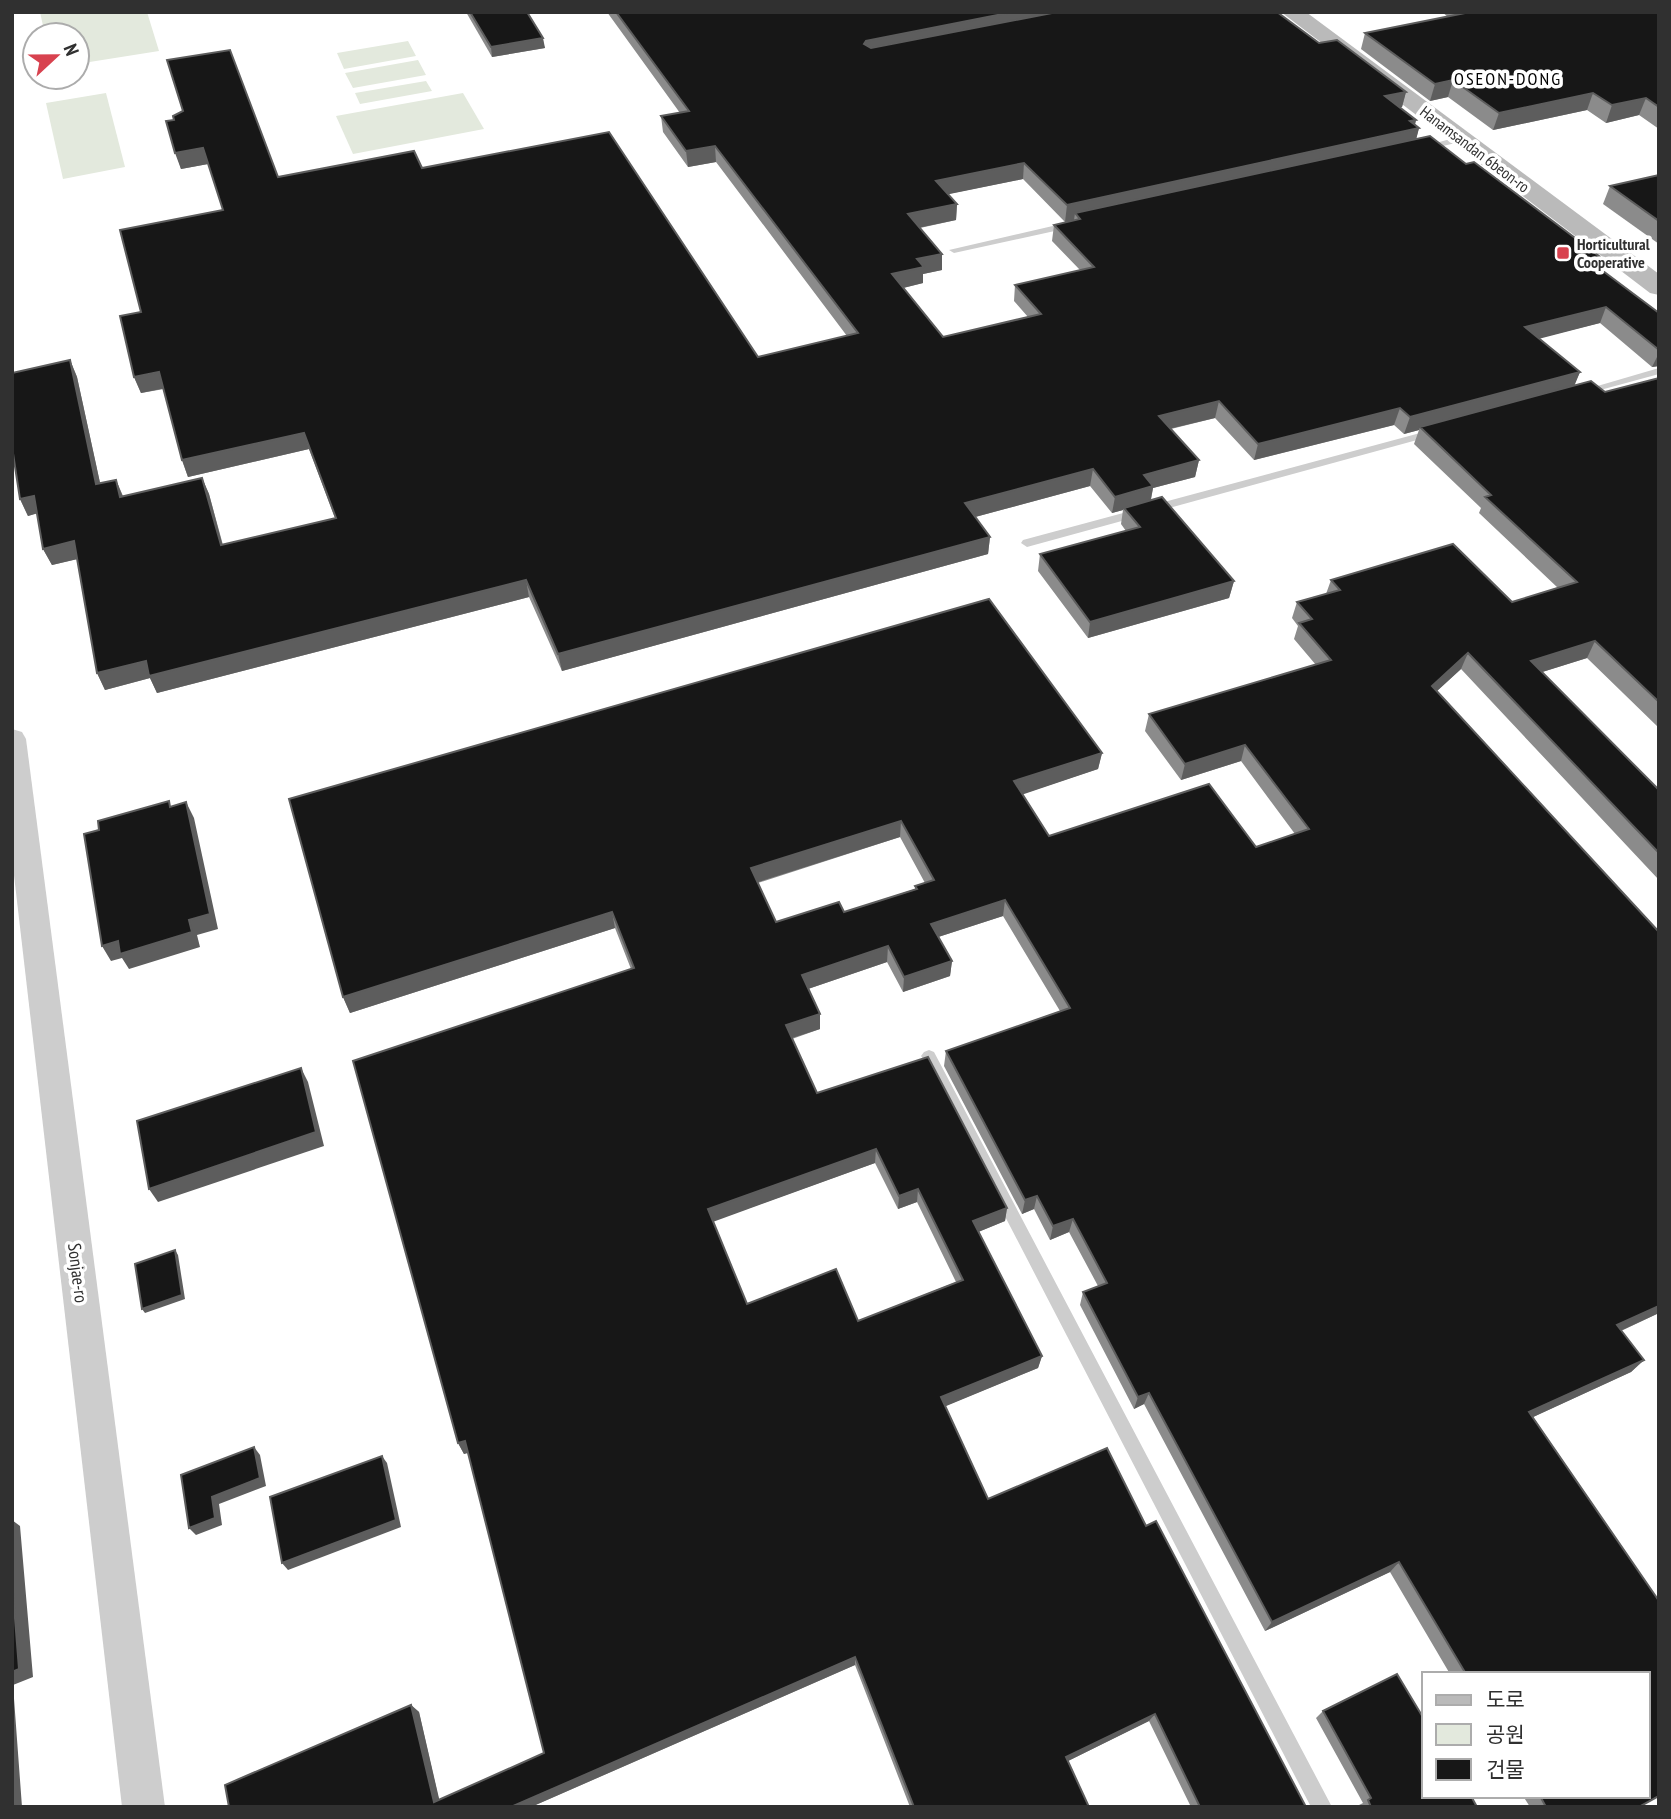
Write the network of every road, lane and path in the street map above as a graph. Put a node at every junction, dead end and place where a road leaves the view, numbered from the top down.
1 (1292, 12) edge
2 (1461, 139) junction
3 (1408, 151) edge
4 (1074, 224) edge
5 (954, 250) dead end
6 (1659, 287) edge
7 (1659, 371) edge
8 (1565, 397) edge
9 (1444, 429) edge
10 (1027, 543) dead end
11 (12, 739) edge
12 (929, 1056) edge
13 (144, 1807) edge
14 (1322, 1807) edge

1 - 2 street, Hanamsandan 6beon-ro
2 - 3 lane
2 - 6 street, Hanamsandan 6beon-ro
4 - 5 lane
7 - 8 lane
9 - 10 lane
11 - 13 street, Sonjae-ro
12 - 14 lane

